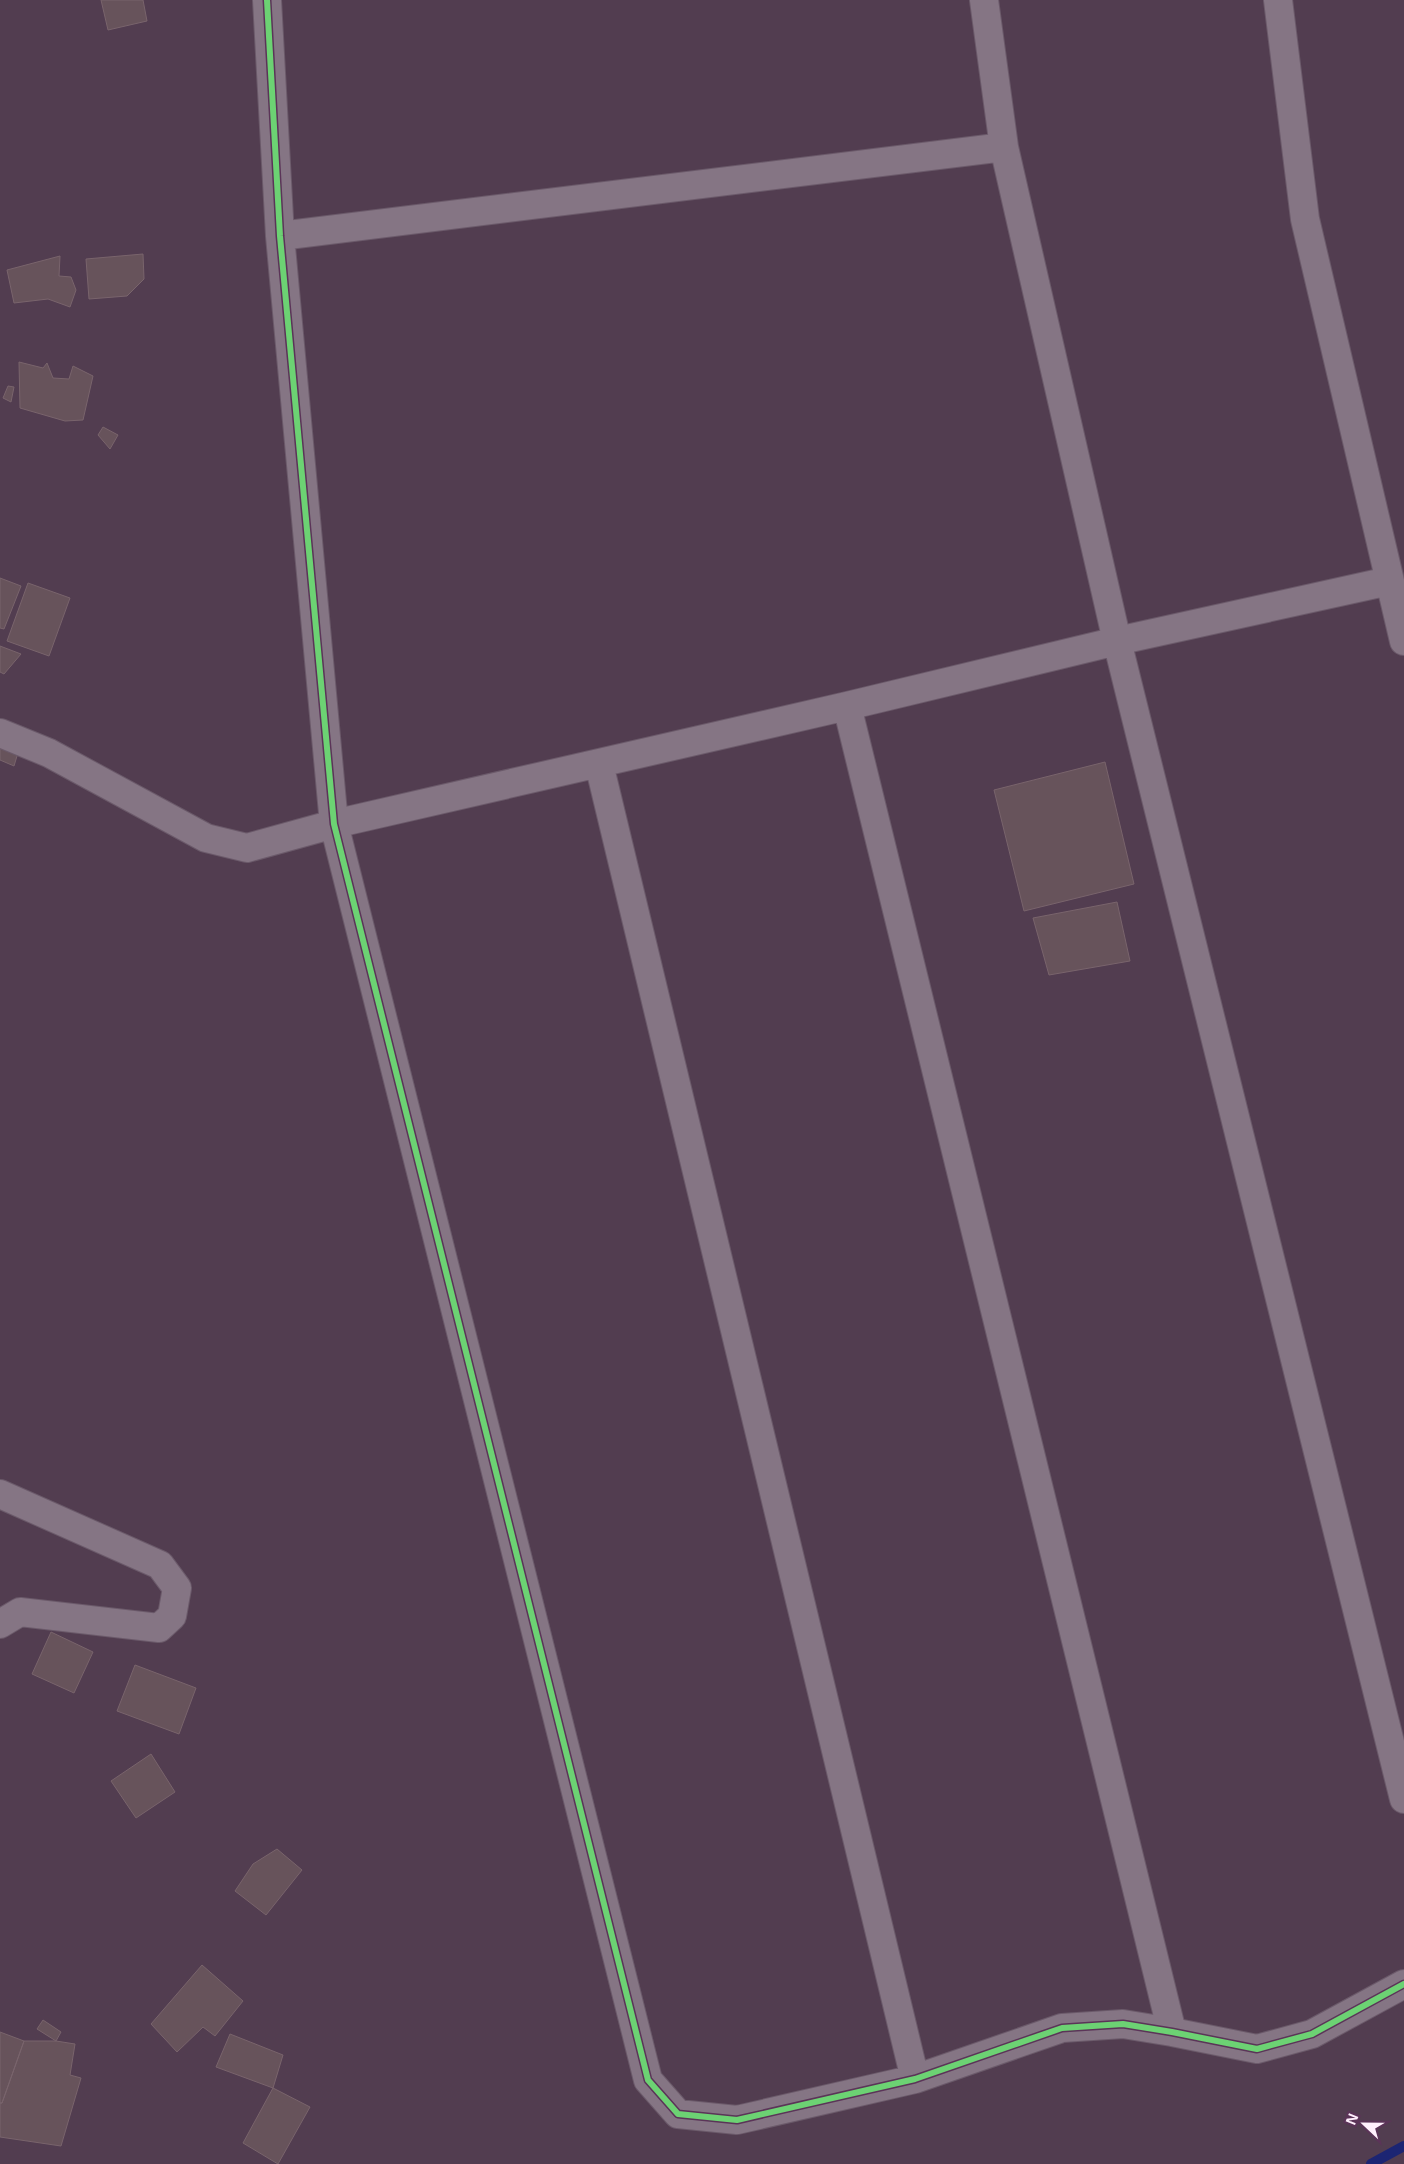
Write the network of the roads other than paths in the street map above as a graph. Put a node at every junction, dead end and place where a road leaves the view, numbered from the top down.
1 (267, 0) edge
2 (984, 0) edge
3 (1278, 0) edge
4 (1004, 147) junction
5 (280, 236) junction
6 (1389, 581) junction
7 (1117, 641) junction
8 (1404, 641) edge
9 (847, 706) junction
10 (0, 733) edge
11 (599, 764) junction
12 (334, 824) junction
13 (0, 1494) edge
14 (0, 1624) edge
15 (1404, 1799) edge
16 (1404, 1984) edge
17 (1172, 2032) junction
18 (915, 2080) junction

1 - 5 street
2 - 4 street
3 - 6 street
4 - 5 street
4 - 7 street
5 - 12 street
6 - 7 street
6 - 8 street
7 - 9 street
7 - 15 street
9 - 11 street
9 - 17 street
10 - 12 street
11 - 12 street
11 - 18 street
12 - 18 street
13 - 14 street
16 - 17 street
17 - 18 street

